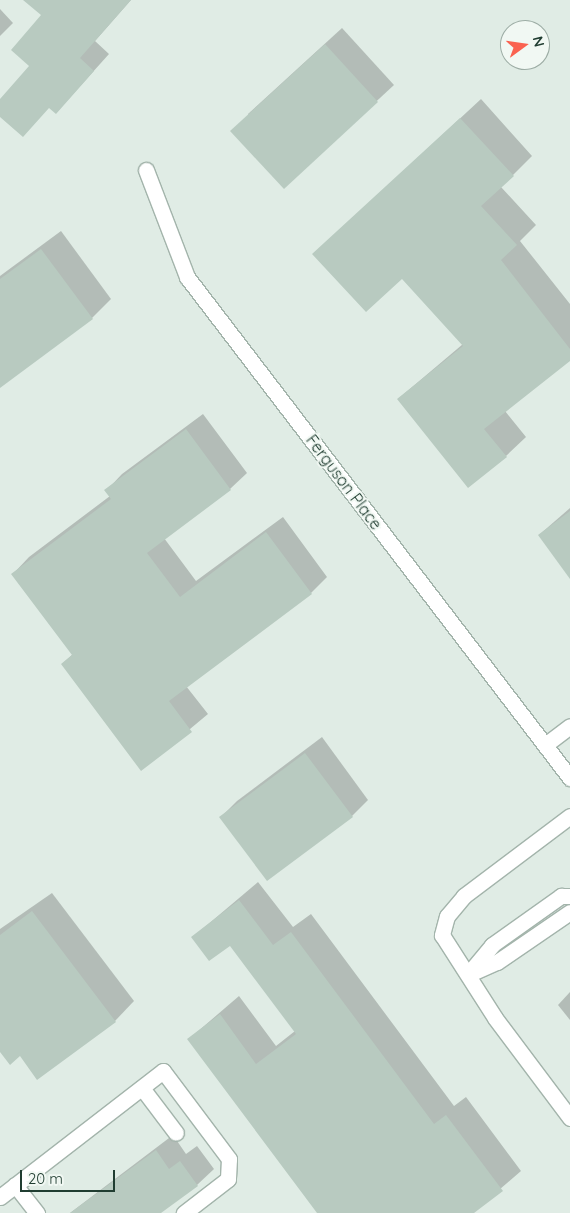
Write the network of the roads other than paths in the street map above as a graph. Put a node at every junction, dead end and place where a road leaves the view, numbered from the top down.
1 (146, 170) dead end
2 (570, 726) edge
3 (545, 745) junction
4 (570, 778) edge
5 (570, 816) edge
6 (570, 896) edge
7 (570, 912) edge
8 (468, 974) junction
9 (142, 1088) junction
10 (570, 1118) edge
11 (176, 1133) dead end
12 (15, 1186) junction
13 (0, 1197) edge
14 (37, 1213) edge
15 (184, 1213) edge

1 - 3 street, Ferguson Place
2 - 3 street
3 - 4 street, Ferguson Place
5 - 8 street
6 - 8 street
7 - 8 street
8 - 10 street
9 - 11 street
9 - 12 street
9 - 15 street
12 - 13 street
12 - 14 street

